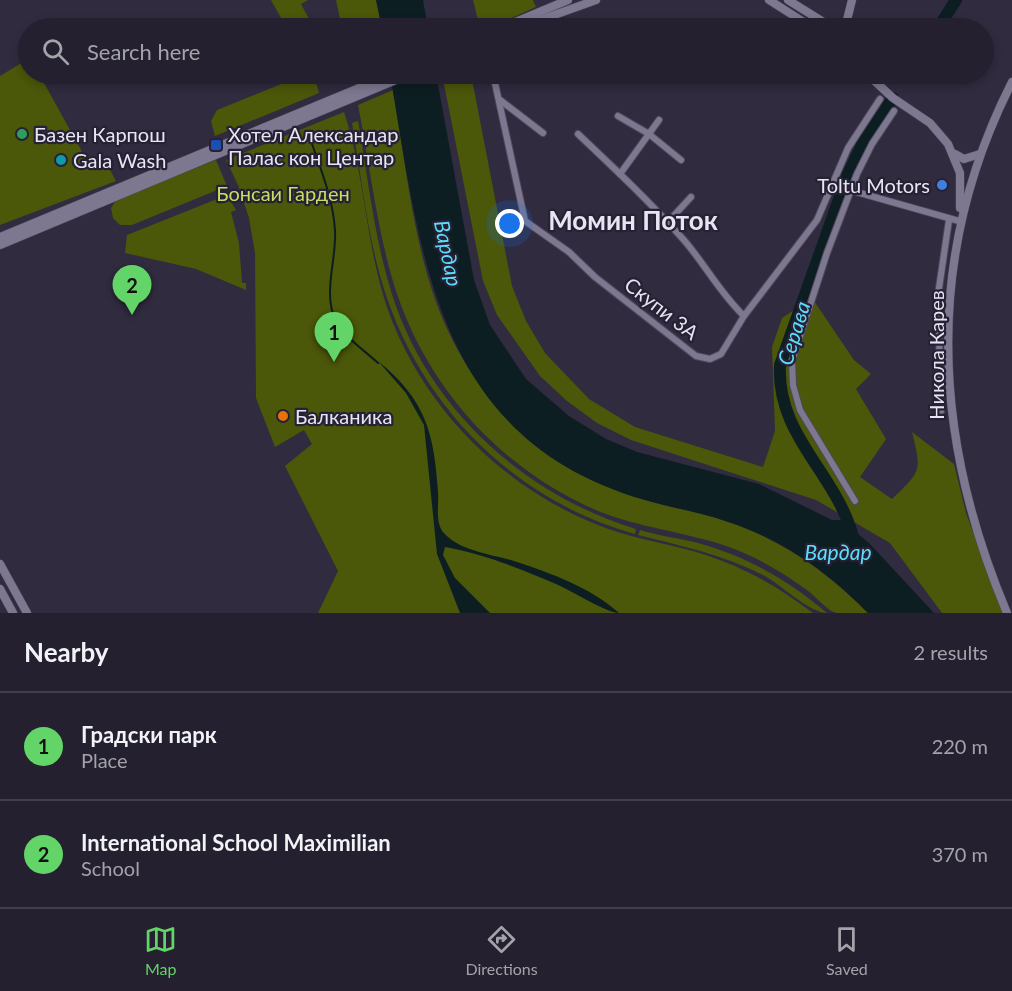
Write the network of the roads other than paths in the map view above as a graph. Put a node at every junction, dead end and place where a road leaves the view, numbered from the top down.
1 (568, 0) edge
2 (596, 0) edge
3 (769, 0) edge
4 (788, 0) edge
5 (852, 0) edge
6 (525, 18) edge
7 (552, 18) edge
8 (797, 18) edge
9 (817, 18) edge
10 (848, 18) edge
11 (372, 84) edge
12 (382, 84) edge
13 (496, 84) edge
14 (879, 84) edge
15 (1010, 86) edge
16 (345, 97) junction
17 (880, 99) dead end
18 (500, 100) junction
19 (894, 111) dead end
20 (618, 116) dead end
21 (659, 120) dead end
22 (543, 133) dead end
23 (578, 134) dead end
24 (649, 134) junction
25 (952, 150) junction
26 (980, 154) junction
27 (201, 157) junction
28 (681, 160) dead end
29 (620, 174) junction
30 (853, 191) junction
31 (691, 197) dead end
32 (950, 220) junction
33 (960, 221) junction
34 (668, 222) junction
35 (0, 237) edge
36 (0, 245) edge
37 (744, 316) junction
38 (941, 411) dead end
39 (855, 501) dead end
40 (0, 564) edge
41 (991, 572) junction
42 (0, 589) edge
43 (1012, 612) edge
44 (13, 613) edge
45 (27, 613) edge
46 (1007, 613) edge

1 - 6 street
2 - 7 street
3 - 8 street
4 - 9 street
5 - 10 street
11 - 16 street
12 - 16 street
13 - 18 street, Скупи 3А
14 - 25 street
15 - 26 street, Никола Карев
16 - 27 street
17 - 37 street, Скупи 3А
18 - 22 street
18 - 37 street, Скупи 3А
19 - 30 street
20 - 24 street
21 - 24 street
23 - 29 street
24 - 28 street
24 - 29 street
25 - 26 street
25 - 33 street
26 - 33 street, Никола Карев
27 - 35 street
27 - 36 street
29 - 34 street
30 - 32 street
30 - 39 street
31 - 34 street
32 - 33 street
32 - 38 street
33 - 41 street, Никола Карев
34 - 37 street
40 - 45 street
41 - 43 street, Никола Карев
41 - 46 street, Никола Карев
42 - 44 street

